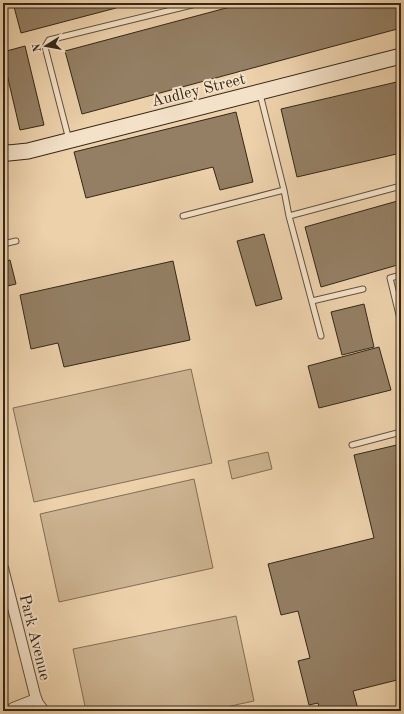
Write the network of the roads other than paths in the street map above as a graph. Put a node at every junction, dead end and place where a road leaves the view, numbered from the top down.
1 (200, 3) edge
2 (401, 56) edge
3 (259, 92) junction
4 (69, 140) junction
5 (3, 152) edge
6 (401, 186) edge
7 (284, 190) junction
8 (183, 216) dead end
9 (289, 216) junction
10 (16, 241) dead end
11 (3, 244) edge
12 (401, 275) edge
13 (363, 289) dead end
14 (312, 301) junction
15 (401, 323) edge
16 (321, 336) dead end
17 (401, 432) edge
18 (352, 445) dead end
19 (3, 568) edge
20 (36, 699) junction
21 (10, 711) edge
22 (44, 711) edge

1 - 4 lane
2 - 3 street, Audley Street
3 - 4 street, Audley Street
3 - 7 lane
4 - 5 street, Audley Street
6 - 9 lane
7 - 8 lane
7 - 9 lane
9 - 14 lane
10 - 11 lane
12 - 15 lane
13 - 14 lane
14 - 16 lane
17 - 18 lane
19 - 20 street, Park Avenue
20 - 21 street
20 - 22 street, Park Avenue

